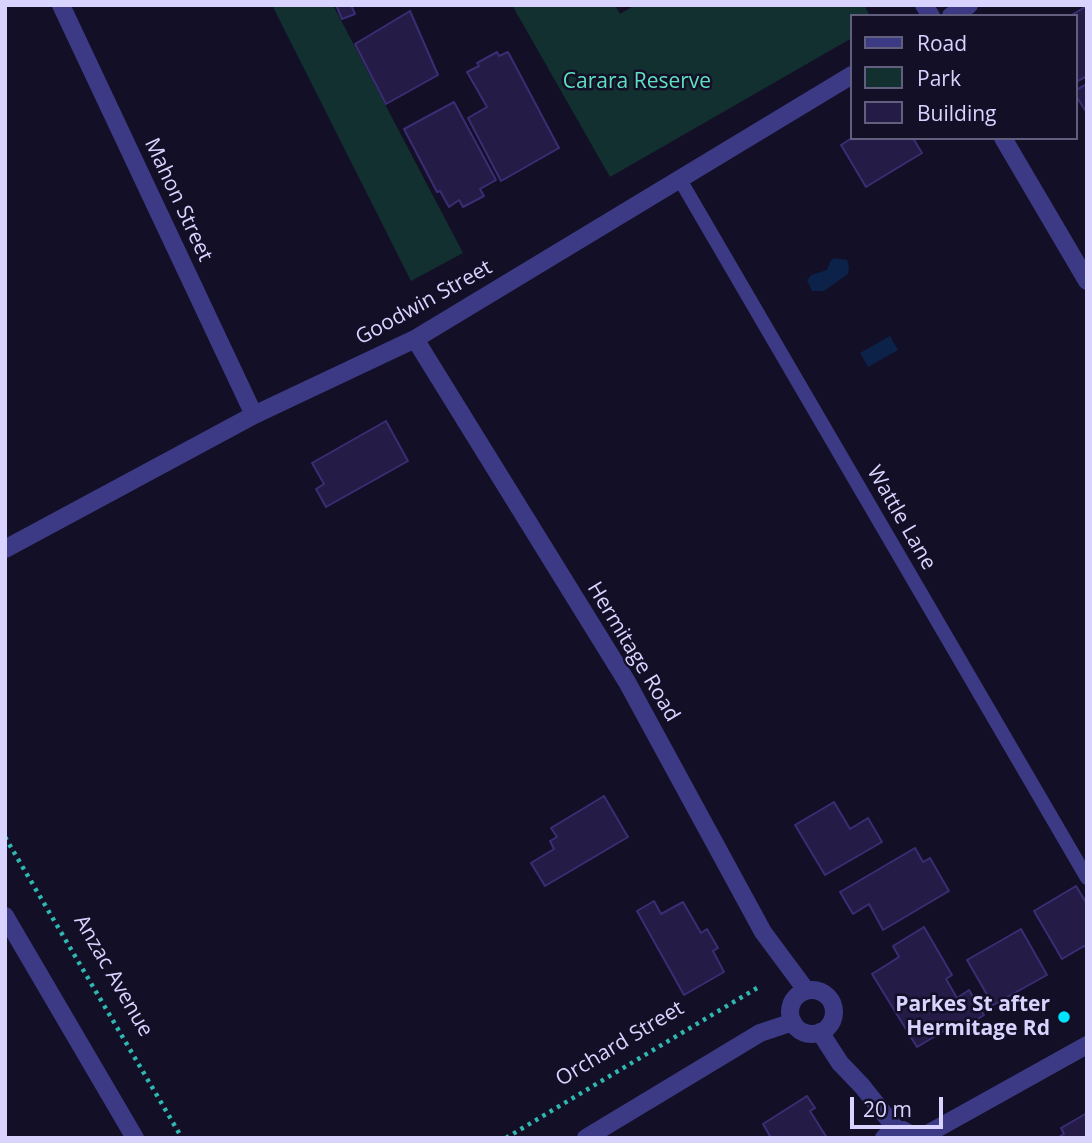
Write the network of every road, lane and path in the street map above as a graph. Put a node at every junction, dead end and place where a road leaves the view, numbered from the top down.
1 (61, 5) edge
2 (850, 76) edge
3 (1004, 140) edge
4 (679, 178) junction
5 (1087, 281) edge
6 (415, 340) junction
7 (254, 415) junction
8 (5, 549) edge
9 (5, 837) edge
10 (1087, 878) edge
11 (5, 916) edge
12 (757, 988) dead end
13 (806, 990) junction
14 (793, 1022) junction
15 (820, 1032) junction
16 (1087, 1045) edge
17 (890, 1134) edge
18 (135, 1138) edge
19 (182, 1138) edge
20 (506, 1138) edge
21 (586, 1138) edge
22 (919, 1138) edge

1 - 7 street, Mahon Street
2 - 4 street, Goodwin Street
3 - 5 street
4 - 6 street, Goodwin Street
4 - 10 lane, Wattle Lane
6 - 7 street, Goodwin Street
6 - 13 street, Hermitage Road
7 - 8 street, Goodwin Street
9 - 19 path, Anzac Avenue
11 - 18 street
12 - 20 path, Orchard Street
13 - 14 street
13 - 15 street
14 - 15 street
14 - 21 street
15 - 17 street
16 - 22 street
17 - 22 street

